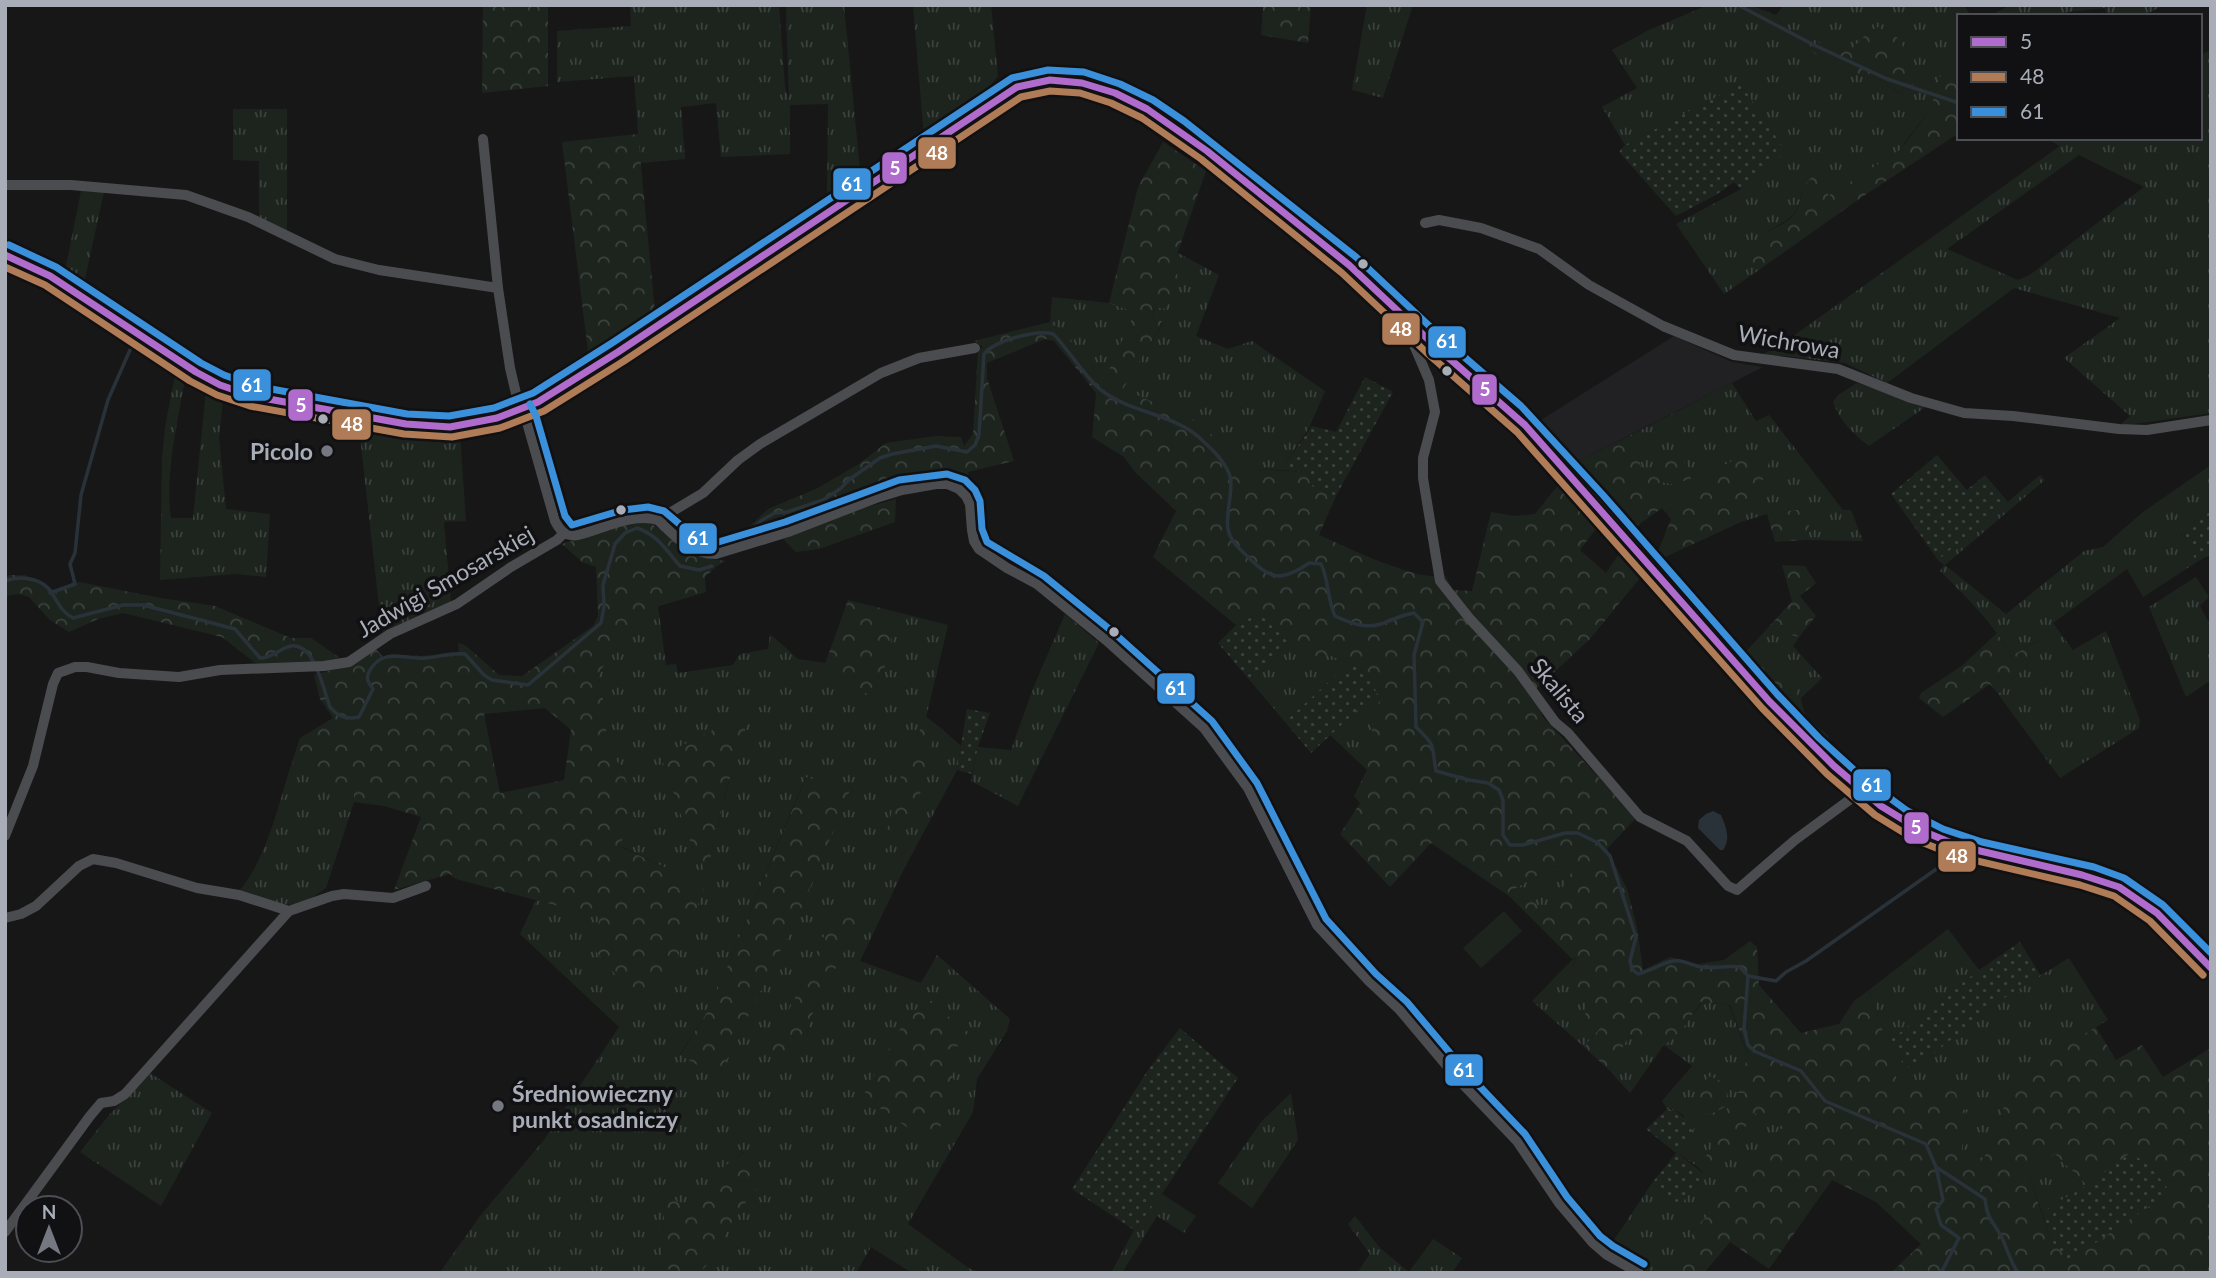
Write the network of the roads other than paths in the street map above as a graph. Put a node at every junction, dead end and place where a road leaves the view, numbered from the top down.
1 (483, 139) dead end
2 (5, 185) edge
3 (1425, 223) dead end
4 (5, 255) edge
5 (498, 288) junction
6 (1406, 318) junction
7 (975, 348) dead end
8 (521, 409) junction
9 (2211, 420) edge
10 (658, 520) junction
11 (564, 533) junction
12 (1860, 789) junction
13 (5, 836) edge
14 (425, 886) dead end
15 (289, 911) junction
16 (5, 918) edge
17 (2211, 968) edge
18 (5, 1232) edge
19 (1639, 1273) edge

1 - 5 street, Jadwigi Smosarskiej
2 - 5 street
3 - 9 street, Wichrowa
4 - 8 street
5 - 8 street, Jadwigi Smosarskiej
6 - 8 street
6 - 12 street
6 - 12 street, Skalista
7 - 10 street, Jadwigi Smosarskiej
8 - 11 street, Jadwigi Smosarskiej
10 - 11 street, Jadwigi Smosarskiej
10 - 19 street
11 - 13 street, Jadwigi Smosarskiej
12 - 17 street
14 - 15 street
15 - 16 street
15 - 18 street

